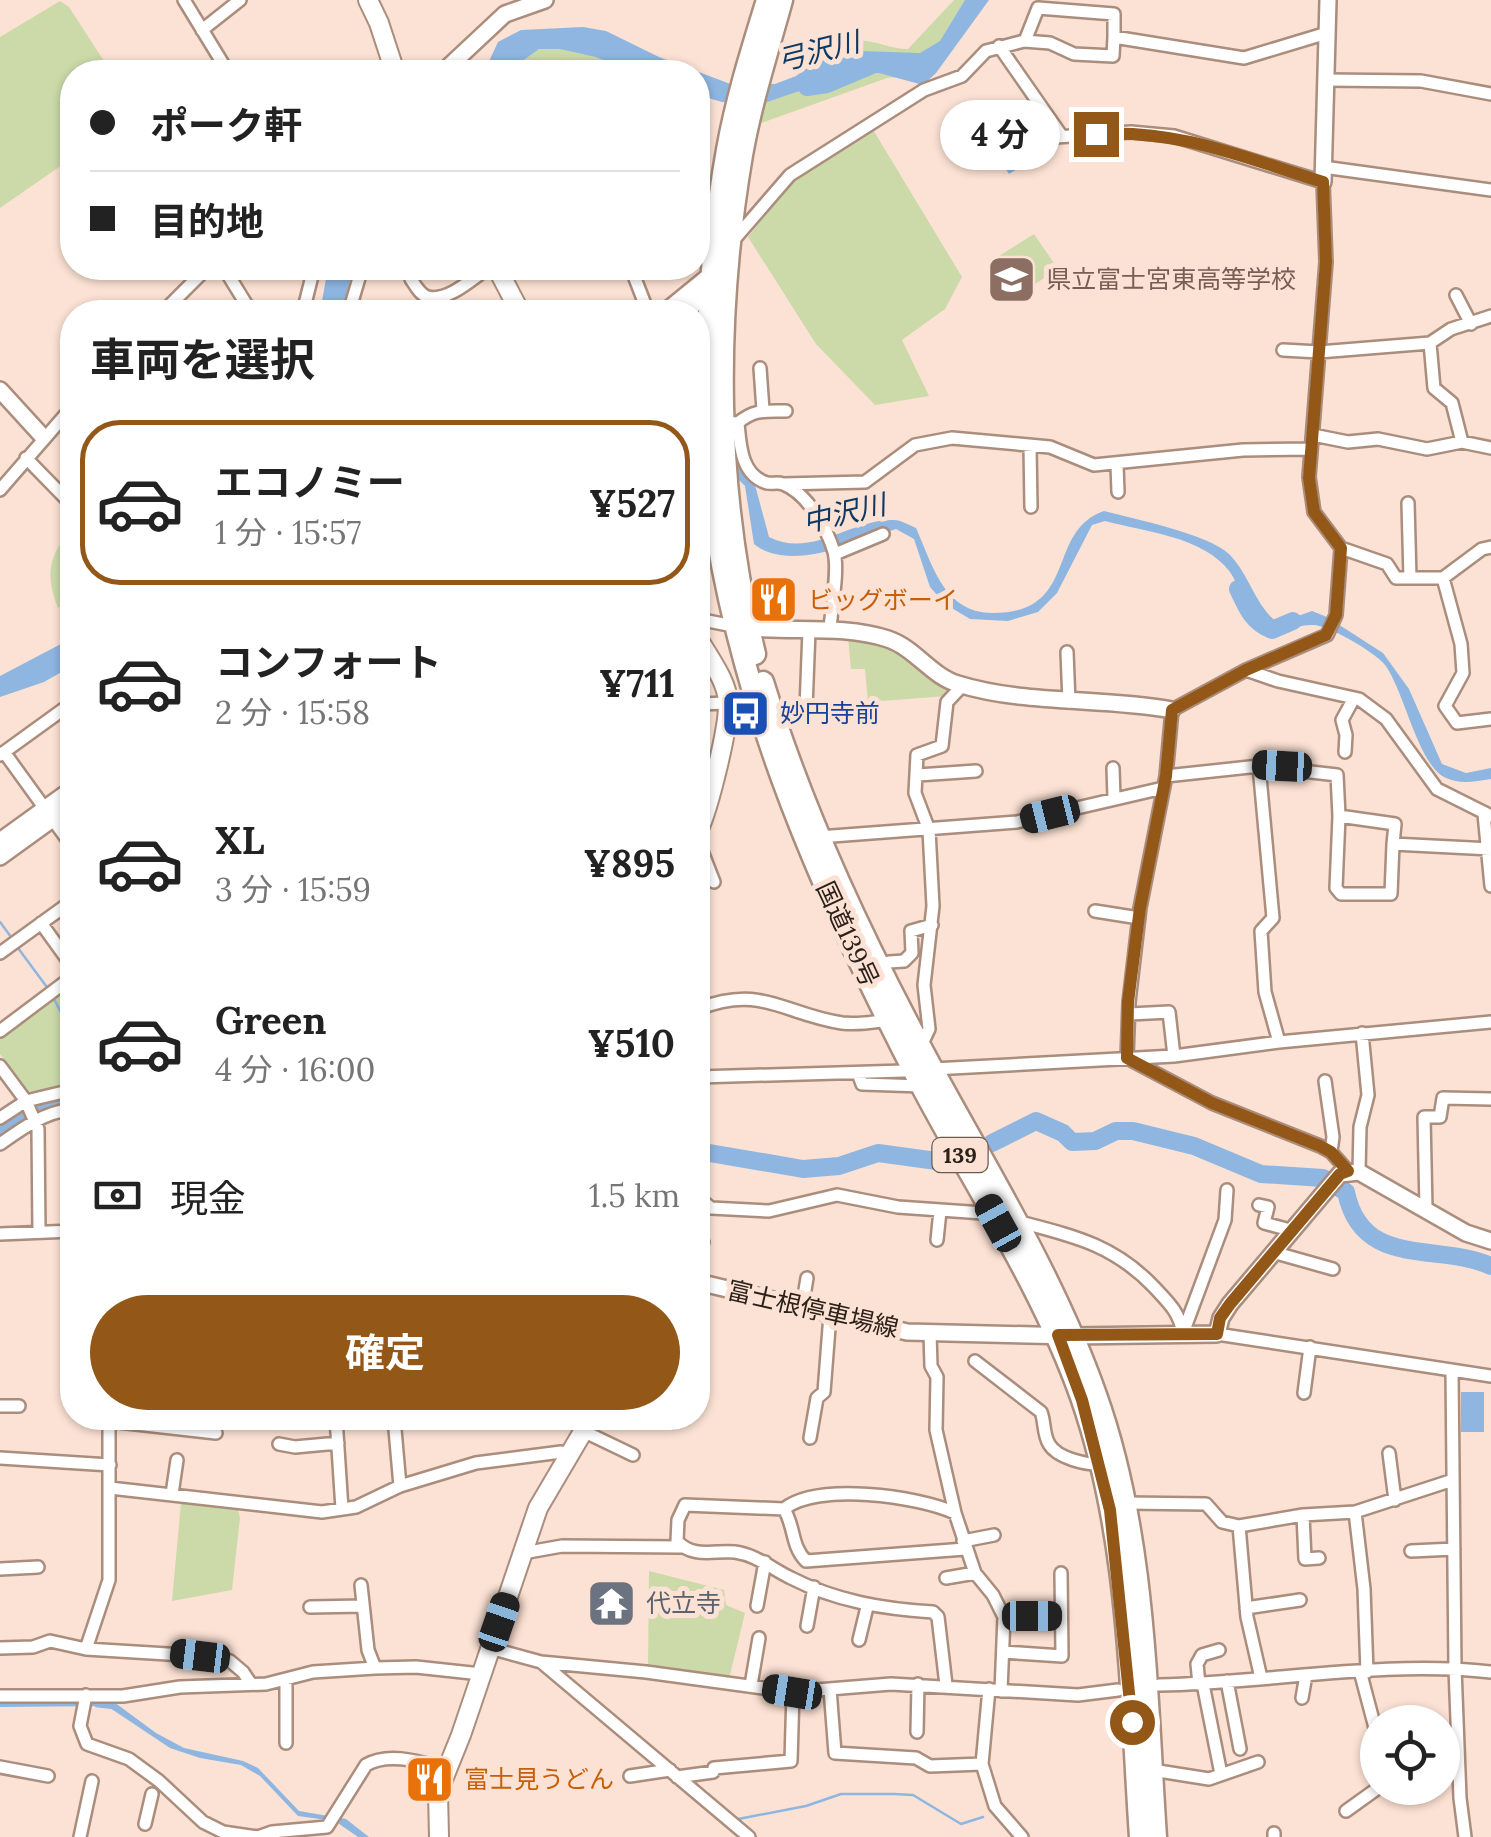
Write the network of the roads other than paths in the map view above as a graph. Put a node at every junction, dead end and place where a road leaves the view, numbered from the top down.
1 (184, 0) edge
2 (240, 0) edge
3 (368, 0) edge
4 (540, 0) edge
5 (767, 0) edge
6 (782, 0) edge
7 (1328, 0) edge
8 (502, 7) edge
9 (202, 30) junction
10 (1327, 33) junction
11 (1114, 37) junction
12 (1025, 41) junction
13 (998, 46) junction
14 (221, 60) edge
15 (391, 60) edge
16 (454, 60) edge
17 (1326, 80) junction
18 (751, 82) junction
19 (1491, 94) edge
20 (745, 106) junction
21 (1061, 135) junction
22 (1041, 138) dead end
23 (1323, 174) junction
24 (1491, 190) edge
25 (729, 245) junction
26 (195, 280) edge
27 (411, 280) edge
28 (470, 280) edge
29 (715, 286) junction
30 (1456, 295) dead end
31 (176, 300) edge
32 (688, 300) edge
33 (698, 300) edge
34 (1491, 316) edge
35 (1470, 324) junction
36 (1430, 343) junction
37 (1283, 350) dead end
38 (1319, 352) junction
39 (760, 368) dead end
40 (0, 390) edge
41 (710, 402) edge
42 (763, 410) junction
43 (786, 412) dead end
44 (60, 420) edge
45 (731, 423) junction
46 (1313, 435) junction
47 (43, 438) junction
48 (1462, 442) junction
49 (1030, 446) junction
50 (710, 447) edge
51 (1491, 448) edge
52 (1311, 450) junction
53 (710, 456) edge
54 (23, 462) junction
55 (1116, 465) junction
56 (0, 466) edge
57 (784, 484) junction
58 (0, 490) edge
59 (1118, 492) dead end
60 (60, 494) edge
61 (1408, 503) dead end
62 (1031, 508) dead end
63 (883, 534) dead end
64 (1491, 547) edge
65 (1341, 548) junction
66 (835, 554) junction
67 (1410, 578) junction
68 (1443, 578) junction
69 (710, 622) edge
70 (741, 627) junction
71 (809, 630) junction
72 (830, 630) junction
73 (1067, 652) dead end
74 (710, 659) edge
75 (1246, 670) junction
76 (964, 685) junction
77 (1354, 698) junction
78 (1069, 702) junction
79 (728, 703) junction
80 (710, 704) edge
81 (806, 708) dead end
82 (1172, 710) junction
83 (60, 712) edge
84 (1491, 719) edge
85 (1344, 752) dead end
86 (2, 753) edge
87 (1259, 766) junction
88 (1113, 768) dead end
89 (976, 771) dead end
90 (918, 775) junction
91 (1165, 782) junction
92 (1114, 798) junction
93 (710, 800) edge
94 (60, 803) edge
95 (60, 810) edge
96 (49, 814) junction
97 (1488, 815) edge
98 (1340, 816) junction
99 (60, 829) edge
100 (929, 830) junction
101 (819, 837) junction
102 (0, 841) edge
103 (1392, 844) junction
104 (1489, 849) edge
105 (0, 857) edge
106 (710, 872) edge
107 (714, 882) dead end
108 (1491, 886) edge
109 (60, 910) edge
110 (1094, 911) dead end
111 (1139, 918) junction
112 (41, 923) junction
113 (932, 925) junction
114 (60, 949) edge
115 (0, 953) edge
116 (889, 962) dead end
117 (60, 986) edge
118 (710, 1004) edge
119 (1130, 1014) junction
120 (890, 1020) junction
121 (1491, 1022) edge
122 (0, 1030) edge
123 (1362, 1034) junction
124 (1279, 1042) junction
125 (920, 1046) junction
126 (1174, 1056) junction
127 (1127, 1058) junction
128 (0, 1066) edge
129 (904, 1071) dead end
130 (858, 1073) junction
131 (710, 1077) edge
132 (934, 1077) junction
133 (1326, 1080) dead end
134 (60, 1096) edge
135 (1491, 1099) edge
136 (60, 1110) edge
137 (30, 1111) junction
138 (0, 1118) edge
139 (0, 1144) edge
140 (1331, 1152) junction
141 (1349, 1172) junction
142 (1226, 1190) dead end
143 (1259, 1205) dead end
144 (710, 1208) edge
145 (1426, 1210) junction
146 (940, 1211) junction
147 (1007, 1222) junction
148 (60, 1231) edge
149 (39, 1232) junction
150 (1294, 1232) junction
151 (0, 1234) edge
152 (937, 1240) dead end
153 (1491, 1241) edge
154 (1276, 1253) junction
155 (1333, 1268) dead end
156 (807, 1278) dead end
157 (710, 1285) edge
158 (802, 1308) junction
159 (830, 1315) junction
160 (930, 1332) junction
161 (1183, 1334) junction
162 (1217, 1334) junction
163 (1066, 1336) junction
164 (1310, 1347) junction
165 (976, 1361) dead end
166 (1452, 1371) junction
167 (1491, 1376) edge
168 (1304, 1393) dead end
169 (0, 1406) edge
170 (19, 1406) dead end
171 (109, 1430) edge
172 (200, 1430) edge
173 (337, 1430) edge
174 (395, 1430) edge
175 (584, 1430) edge
176 (596, 1430) edge
177 (216, 1432) dead end
178 (810, 1438) dead end
179 (338, 1443) junction
180 (279, 1444) dead end
181 (1389, 1453) dead end
182 (569, 1455) junction
183 (633, 1455) dead end
184 (0, 1458) edge
185 (177, 1460) dead end
186 (1101, 1464) junction
187 (110, 1466) junction
188 (1453, 1480) junction
189 (400, 1486) junction
190 (110, 1488) junction
191 (172, 1494) junction
192 (1395, 1500) junction
193 (1126, 1503) junction
194 (342, 1509) junction
195 (784, 1509) junction
196 (1355, 1512) junction
197 (955, 1513) junction
198 (1303, 1515) junction
199 (1239, 1526) junction
200 (994, 1535) dead end
201 (964, 1545) junction
202 (681, 1547) junction
203 (1454, 1549) junction
204 (1411, 1551) dead end
205 (523, 1553) junction
206 (1319, 1558) dead end
207 (765, 1562) junction
208 (38, 1567) dead end
209 (0, 1570) edge
210 (974, 1573) junction
211 (1061, 1573) dead end
212 (946, 1578) dead end
213 (361, 1585) dead end
214 (814, 1587) junction
215 (1300, 1600) dead end
216 (363, 1606) junction
217 (757, 1606) dead end
218 (310, 1607) dead end
219 (866, 1607) junction
220 (1246, 1608) junction
221 (1061, 1616) junction
222 (1004, 1617) junction
223 (807, 1626) dead end
224 (759, 1638) dead end
225 (859, 1640) dead end
226 (0, 1648) edge
227 (490, 1648) junction
228 (86, 1649) junction
229 (1218, 1650) dead end
230 (1003, 1652) junction
231 (540, 1662) junction
232 (375, 1668) junction
233 (1455, 1668) junction
234 (1364, 1671) junction
235 (1491, 1672) edge
236 (481, 1674) junction
237 (1306, 1674) junction
238 (1261, 1678) junction
239 (286, 1681) junction
240 (1227, 1681) junction
241 (251, 1684) junction
242 (918, 1684) junction
243 (1159, 1684) dead end
244 (1201, 1684) junction
245 (751, 1685) junction
246 (946, 1685) junction
247 (830, 1689) junction
248 (995, 1690) junction
249 (1118, 1690) dead end
250 (793, 1692) junction
251 (86, 1695) junction
252 (0, 1696) edge
253 (1302, 1698) dead end
254 (1371, 1705) edge
255 (934, 1727) dead end
256 (286, 1743) dead end
257 (1240, 1749) dead end
258 (1258, 1762) dead end
259 (982, 1764) junction
260 (0, 1768) edge
261 (448, 1769) junction
262 (1152, 1770) junction
263 (673, 1774) junction
264 (1221, 1774) junction
265 (48, 1776) dead end
266 (630, 1776) dead end
267 (92, 1781) dead end
268 (152, 1794) dead end
269 (1360, 1802) edge
270 (1346, 1812) dead end
271 (146, 1824) dead end
272 (223, 1834) edge
273 (80, 1837) edge
274 (258, 1837) edge
275 (439, 1837) edge
276 (749, 1837) edge
277 (1022, 1837) edge
278 (1140, 1837) edge
279 (1156, 1837) edge
280 (1465, 1837) edge

1 - 9 street
2 - 9 street
3 - 15 main road
4 - 8 street
5 - 18 highway, 国道139号 / 139
6 - 18 highway, 国道139号 / 139
7 - 10 street
8 - 16 street
9 - 14 street
10 - 11 street
10 - 17 street
11 - 12 street
11 - 12 street
12 - 13 street
13 - 21 street
13 - 25 street
17 - 19 street
17 - 23 street
18 - 20 highway, 国道139号 / 139
20 - 25 highway, 国道139号 / 139
20 - 29 highway, 国道139号 / 139
21 - 22 street
21 - 23 street
23 - 24 street
23 - 38 street
25 - 29 highway, 国道139号 / 139
26 - 31 street
27 - 28 street
29 - 32 street
29 - 33 street
29 - 41 highway, 国道139号 / 139
29 - 45 highway, 国道139号 / 139
30 - 35 street
34 - 35 street
35 - 36 street
36 - 38 street
36 - 48 street
37 - 38 street
38 - 46 street
39 - 42 street
40 - 47 street
42 - 43 street
42 - 45 street
44 - 47 street
45 - 50 highway, 国道139号 / 139
45 - 57 street
46 - 48 street
46 - 52 street
47 - 54 street
48 - 51 street
49 - 55 street
49 - 57 street
49 - 62 street
52 - 55 street
52 - 65 street
53 - 70 highway, 国道139号 / 139
54 - 56 street
54 - 58 street
54 - 60 street
55 - 59 street
57 - 66 street
61 - 67 street
63 - 66 street
64 - 68 street
65 - 67 street
65 - 75 street
66 - 72 street
67 - 68 street
68 - 84 street
69 - 70 street
70 - 71 street
70 - 101 highway, 国道139号 / 139
70 - 120 highway, 国道139号 / 139
71 - 72 street
71 - 81 street
72 - 76 street
73 - 78 street
74 - 79 main road
75 - 77 street
75 - 82 street
76 - 78 street
76 - 90 street
77 - 85 street
77 - 97 street
78 - 82 street
79 - 80 street
79 - 93 main road
82 - 91 street
83 - 86 street
86 - 96 street
87 - 91 street
87 - 98 street
87 - 124 street
88 - 92 street
89 - 90 street
90 - 100 street
91 - 92 street
91 - 111 street
92 - 100 street
94 - 96 street
95 - 96 street
96 - 99 street
96 - 102 street
96 - 105 street
97 - 104 street
98 - 103 street
98 - 103 street
100 - 101 street
100 - 113 street
101 - 125 highway, 国道139号 / 139
103 - 104 street
104 - 108 street
106 - 107 street
109 - 112 street
110 - 111 street
111 - 119 street
112 - 114 street
112 - 115 street
113 - 116 street
113 - 125 street
117 - 122 street
118 - 120 street
119 - 126 street
119 - 127 street
120 - 132 highway, 国道139号 / 139
121 - 123 street
123 - 124 street
123 - 141 street
124 - 126 street
125 - 132 highway, 国道139号 / 139
126 - 127 street
127 - 132 street
127 - 140 street
128 - 137 street
129 - 130 street
130 - 131 street
130 - 132 street
132 - 147 highway, 国道139号 / 139
133 - 140 street
134 - 137 street
135 - 145 street
136 - 137 street
137 - 138 street
137 - 139 street
137 - 149 street
140 - 141 street
141 - 145 street
141 - 150 street
142 - 161 street
143 - 150 street
144 - 146 street
145 - 153 street
146 - 147 street
146 - 152 street
147 - 161 street
147 - 163 highway, 国道139号 / 139
148 - 149 street
149 - 151 street
150 - 154 street
154 - 155 street
154 - 162 street
156 - 158 street
157 - 158 street, 富士根停車場線
158 - 159 street, 富士根停車場線
159 - 160 street, 富士根停車場線
159 - 178 street
160 - 163 street, 富士根停車場線
160 - 197 street
161 - 162 street, 富士根停車場線
161 - 163 street, 富士根停車場線
162 - 164 street
163 - 186 highway, 国道139号 / 139
163 - 193 highway, 国道139号 / 139
164 - 166 street
164 - 168 street
165 - 186 street
166 - 167 street
166 - 188 street
169 - 170 street
171 - 187 street
172 - 177 street
173 - 179 street
174 - 189 street
175 - 182 main road
176 - 183 street
179 - 180 street
179 - 194 street
181 - 192 street
182 - 189 street
182 - 205 main road
184 - 187 street
185 - 191 street
186 - 278 highway, 国道139号 / 139
187 - 190 street
188 - 192 street
188 - 203 street
189 - 194 street
190 - 191 street
190 - 228 street
191 - 194 street
192 - 196 street
193 - 199 street
193 - 262 highway, 国道139号 / 139
195 - 197 street
195 - 201 street
195 - 202 street
196 - 198 street
196 - 234 street
197 - 201 street
198 - 199 street
198 - 206 street
199 - 220 street
200 - 201 street
201 - 210 street
202 - 205 street
202 - 207 street
203 - 204 street
203 - 233 street
205 - 227 main road
207 - 214 street
207 - 217 street
208 - 209 street
210 - 212 street
210 - 222 street
211 - 221 street
213 - 216 street
214 - 219 street
214 - 223 street
215 - 220 street
216 - 218 street
216 - 232 street
219 - 225 street
219 - 246 street
220 - 238 street
221 - 222 street
221 - 230 street
222 - 230 street
224 - 245 street
226 - 228 street
227 - 231 street
227 - 236 main road
228 - 241 street
229 - 244 street
230 - 248 street
231 - 245 street
231 - 263 street
232 - 236 street
232 - 239 street
233 - 234 street
233 - 235 street
233 - 280 street
234 - 237 street
234 - 254 street
236 - 261 main road
237 - 238 street
237 - 253 street
238 - 240 street
239 - 241 street
239 - 256 street
240 - 244 street
240 - 257 street
241 - 251 street
242 - 246 street
242 - 247 street
242 - 255 street
243 - 244 street
244 - 264 street
245 - 250 street
246 - 248 street
247 - 250 street
247 - 259 street
248 - 249 street
248 - 259 street
250 - 263 street
251 - 252 street
251 - 272 street
258 - 264 street
259 - 277 street
260 - 265 street
261 - 274 street
261 - 275 main road
262 - 264 street
262 - 279 highway, 国道139号 / 139
263 - 266 street
263 - 276 street
267 - 273 street
268 - 271 street
269 - 270 street
272 - 274 street

